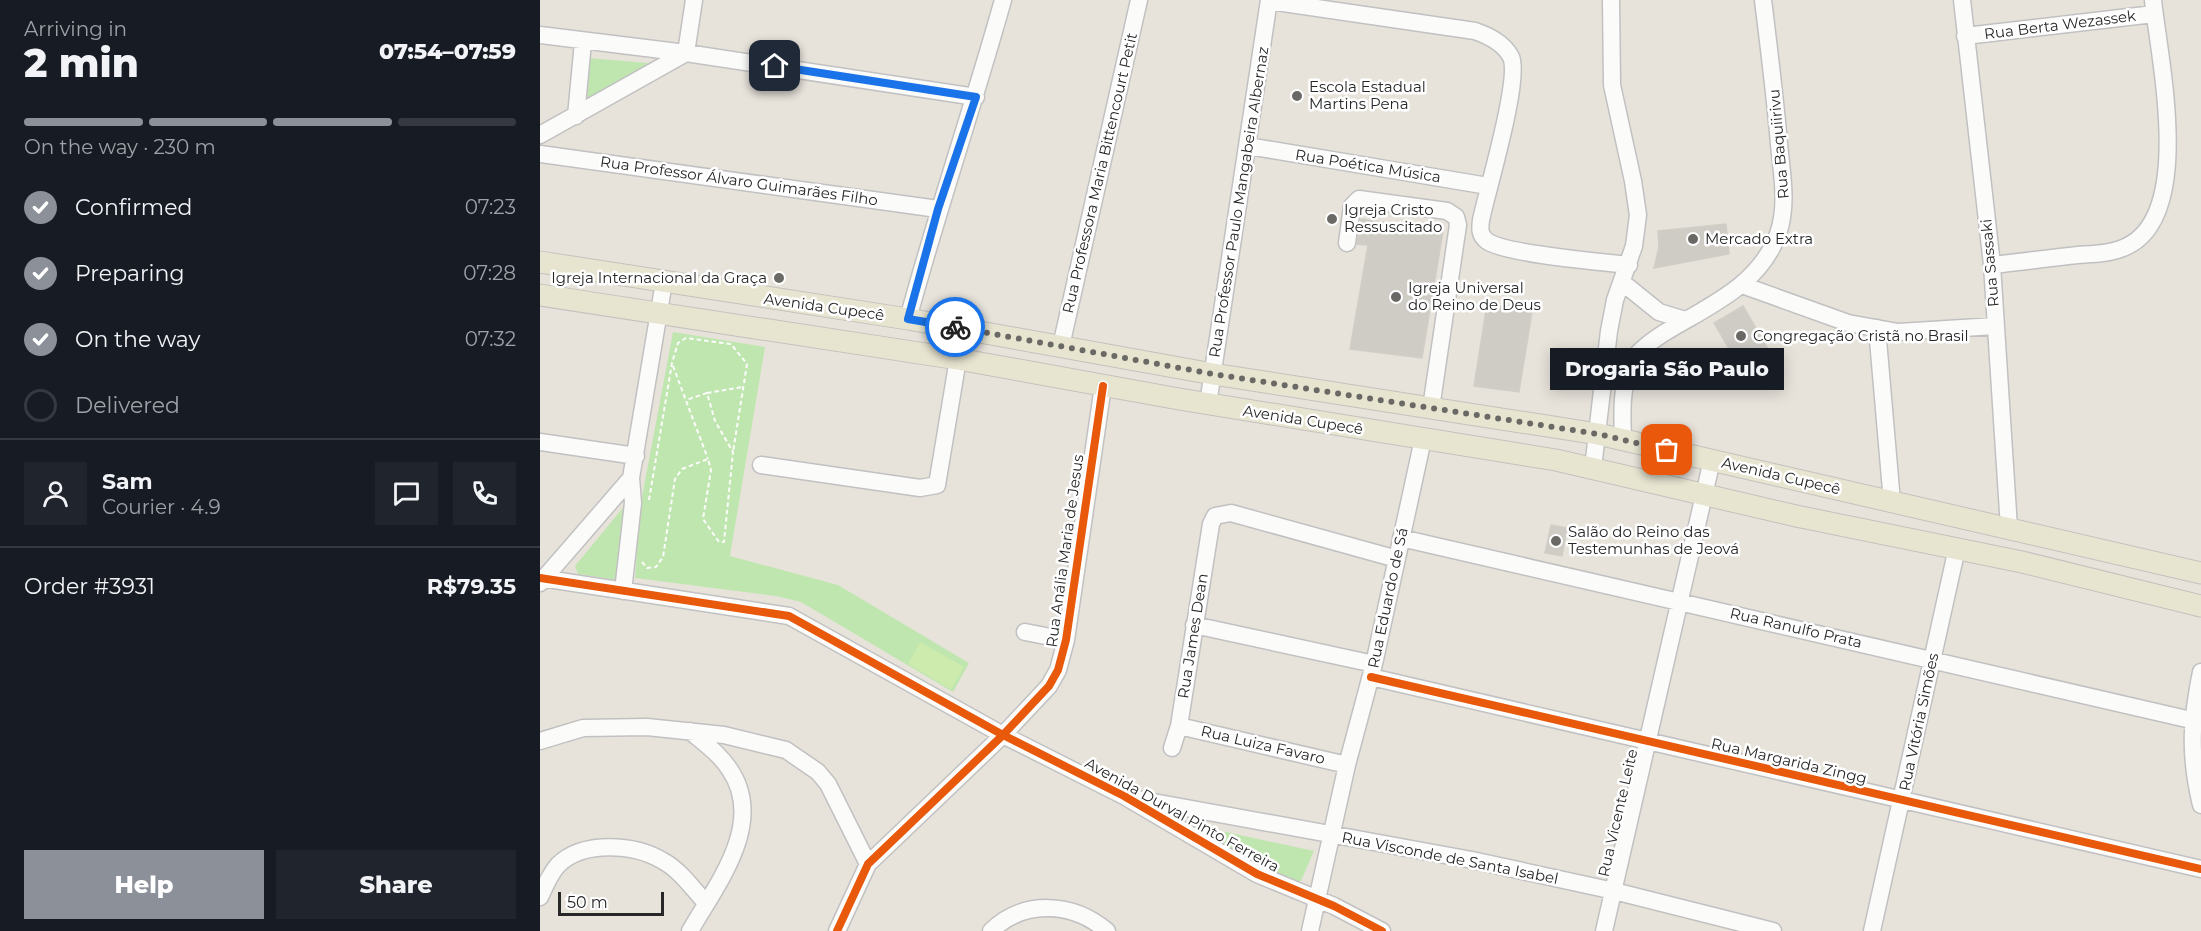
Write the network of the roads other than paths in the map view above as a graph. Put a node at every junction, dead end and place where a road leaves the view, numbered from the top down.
1 (694, 0) edge
2 (1003, 0) edge
3 (1139, 0) edge
4 (1269, 0) edge
5 (1611, 0) edge
6 (1763, 0) edge
7 (1962, 0) edge
8 (2154, 7) edge
9 (540, 35) edge
10 (1965, 36) junction
11 (583, 42) junction
12 (686, 53) junction
13 (976, 97) junction
14 (576, 116) junction
15 (540, 135) edge
16 (1248, 146) junction
17 (540, 154) edge
18 (1488, 186) junction
19 (938, 209) junction
20 (1347, 243) dead end
21 (540, 262) edge
22 (1629, 265) junction
23 (1992, 265) junction
24 (664, 282) junction
25 (1623, 283) junction
26 (1742, 285) junction
27 (540, 295) edge
28 (1659, 312) junction
29 (657, 314) junction
30 (908, 319) junction
31 (1685, 320) junction
32 (1995, 326) junction
33 (1877, 328) junction
34 (1651, 342) junction
35 (1061, 346) junction
36 (1606, 352) junction
37 (958, 359) junction
38 (1632, 361) junction
39 (1213, 374) junction
40 (1103, 386) junction
41 (1208, 404) junction
42 (1431, 408) junction
43 (1598, 434) junction
44 (1423, 439) junction
45 (1623, 440) junction
46 (540, 442) edge
47 (636, 456) junction
48 (1712, 460) junction
49 (761, 465) dead end
50 (1593, 468) junction
51 (632, 478) junction
52 (1704, 495) junction
53 (1892, 502) junction
54 (2008, 528) junction
55 (1401, 538) junction
56 (1958, 548) junction
57 (1397, 559) junction
58 (2201, 573) edge
59 (541, 580) edge
60 (623, 591) junction
61 (1680, 601) junction
62 (2201, 606) edge
63 (1194, 625) junction
64 (1025, 632) dead end
65 (1066, 640) junction
66 (1932, 661) junction
67 (1372, 670) junction
68 (2201, 672) edge
69 (2191, 720) junction
70 (1179, 726) junction
71 (690, 731) junction
72 (1003, 735) junction
73 (540, 741) edge
74 (1648, 742) junction
75 (1172, 748) dead end
76 (1347, 765) junction
77 (1124, 796) junction
78 (1902, 800) junction
79 (2201, 805) edge
80 (1333, 836) junction
81 (868, 864) junction
82 (2201, 869) edge
83 (1614, 891) junction
84 (540, 897) edge
85 (1318, 901) junction
86 (706, 903) junction
87 (1724, 926) edge
88 (690, 931) edge
89 (837, 931) edge
90 (991, 931) edge
91 (1107, 931) edge
92 (1310, 931) edge
93 (1382, 931) edge
94 (1604, 931) edge
95 (1773, 931) edge
96 (1872, 931) edge

1 - 12 street
2 - 13 street
3 - 35 street, Rua Professora Maria Bittencourt Petit
4 - 16 street, Rua Professor Paulo Mangabeira Albernaz
4 - 18 street
5 - 22 street
6 - 26 street, Rua Baquiirivu
7 - 10 street, Rua Sassaki
8 - 10 street, Rua Berta Wezassek
8 - 23 street
9 - 11 street
10 - 23 street, Rua Sassaki
11 - 12 street
11 - 14 street
12 - 13 street
12 - 14 street
13 - 19 street
14 - 15 street
16 - 18 street, Rua Poética Música
16 - 39 street, Rua Professor Paulo Mangabeira Albernaz
17 - 19 street, Rua Professor Álvaro Guimarães Filho
18 - 22 street
19 - 30 street
20 - 42 street
21 - 24 main road, Avenida Cupecê
22 - 25 street
23 - 32 street, Rua Sassaki
24 - 29 street
24 - 30 main road, Avenida Cupecê
25 - 28 street
25 - 36 street
26 - 31 street, Rua Baquiirivu
26 - 33 street
27 - 29 main road, Avenida Cupecê
28 - 31 street
28 - 34 street
29 - 37 main road, Avenida Cupecê
29 - 47 street
30 - 35 main road, Avenida Cupecê
31 - 34 street, Rua Baquiirivu
32 - 33 street
32 - 54 street, Rua Sassaki
33 - 53 street
34 - 38 street, Rua Baquiirivu
35 - 39 main road, Avenida Cupecê
36 - 38 street
36 - 43 street
37 - 40 main road, Avenida Cupecê
37 - 49 street
38 - 45 street, Rua Baquiirivu
39 - 41 street, Rua Professor Paulo Mangabeira Albernaz
39 - 42 main road, Avenida Cupecê
40 - 41 main road, Avenida Cupecê
40 - 65 street, Rua Anália Maria de Jesus
41 - 44 main road, Avenida Cupecê
42 - 43 main road, Avenida Cupecê
43 - 45 main road, Avenida Cupecê
43 - 50 street
44 - 50 main road, Avenida Cupecê
44 - 55 street, Rua Eduardo de Sá
45 - 48 main road, Avenida Cupecê
46 - 47 street
47 - 51 street
48 - 52 street, Rua Vicente Leite
48 - 53 main road, Avenida Cupecê
50 - 52 main road, Avenida Cupecê
51 - 59 street
51 - 60 street
52 - 56 main road, Avenida Cupecê
52 - 61 street, Rua Vicente Leite
53 - 54 main road, Avenida Cupecê
54 - 58 main road, Avenida Cupecê
55 - 57 street, Rua Eduardo de Sá
55 - 61 street, Rua Ranulfo Prata
56 - 62 main road, Avenida Cupecê
56 - 66 street, Rua Vitória Simões
57 - 63 street, Rua James Dean
57 - 67 street, Rua Eduardo de Sá
59 - 60 street, Avenida Durval Pinto Ferreira
60 - 72 street, Avenida Durval Pinto Ferreira
61 - 66 street, Rua Ranulfo Prata
61 - 74 street, Rua Vicente Leite
63 - 67 street, Rua Margarida Zingg
63 - 70 street, Rua James Dean
64 - 65 street
65 - 72 street, Rua Anália Maria de Jesus
66 - 69 street, Rua Ranulfo Prata
66 - 78 street, Rua Vitória Simões
67 - 74 street, Rua Margarida Zingg
67 - 76 street, Rua Eduardo de Sá
68 - 69 street
69 - 79 street
70 - 75 street, Rua James Dean
70 - 76 street, Rua Luiza Favaro
71 - 73 street
71 - 81 street
71 - 86 street
72 - 77 street, Avenida Durval Pinto Ferreira
72 - 81 street, Rua Anália Maria de Jesus
74 - 78 street, Rua Margarida Zingg
74 - 83 street, Rua Vicente Leite
76 - 80 street, Rua Eduardo de Sá
77 - 80 street, Rua Visconde de Santa Isabel
77 - 85 street, Avenida Durval Pinto Ferreira
78 - 82 street, Rua Margarida Zingg
78 - 96 street, Rua Vitória Simões
80 - 83 street, Rua Visconde de Santa Isabel
80 - 85 street, Rua Eduardo de Sá
81 - 89 street
83 - 87 street, Rua Visconde de Santa Isabel
83 - 94 street, Rua Vicente Leite
84 - 86 street
85 - 92 street, Rua Eduardo de Sá
85 - 93 street, Avenida Durval Pinto Ferreira
86 - 88 street
87 - 95 street, Rua Visconde de Santa Isabel
90 - 91 street

